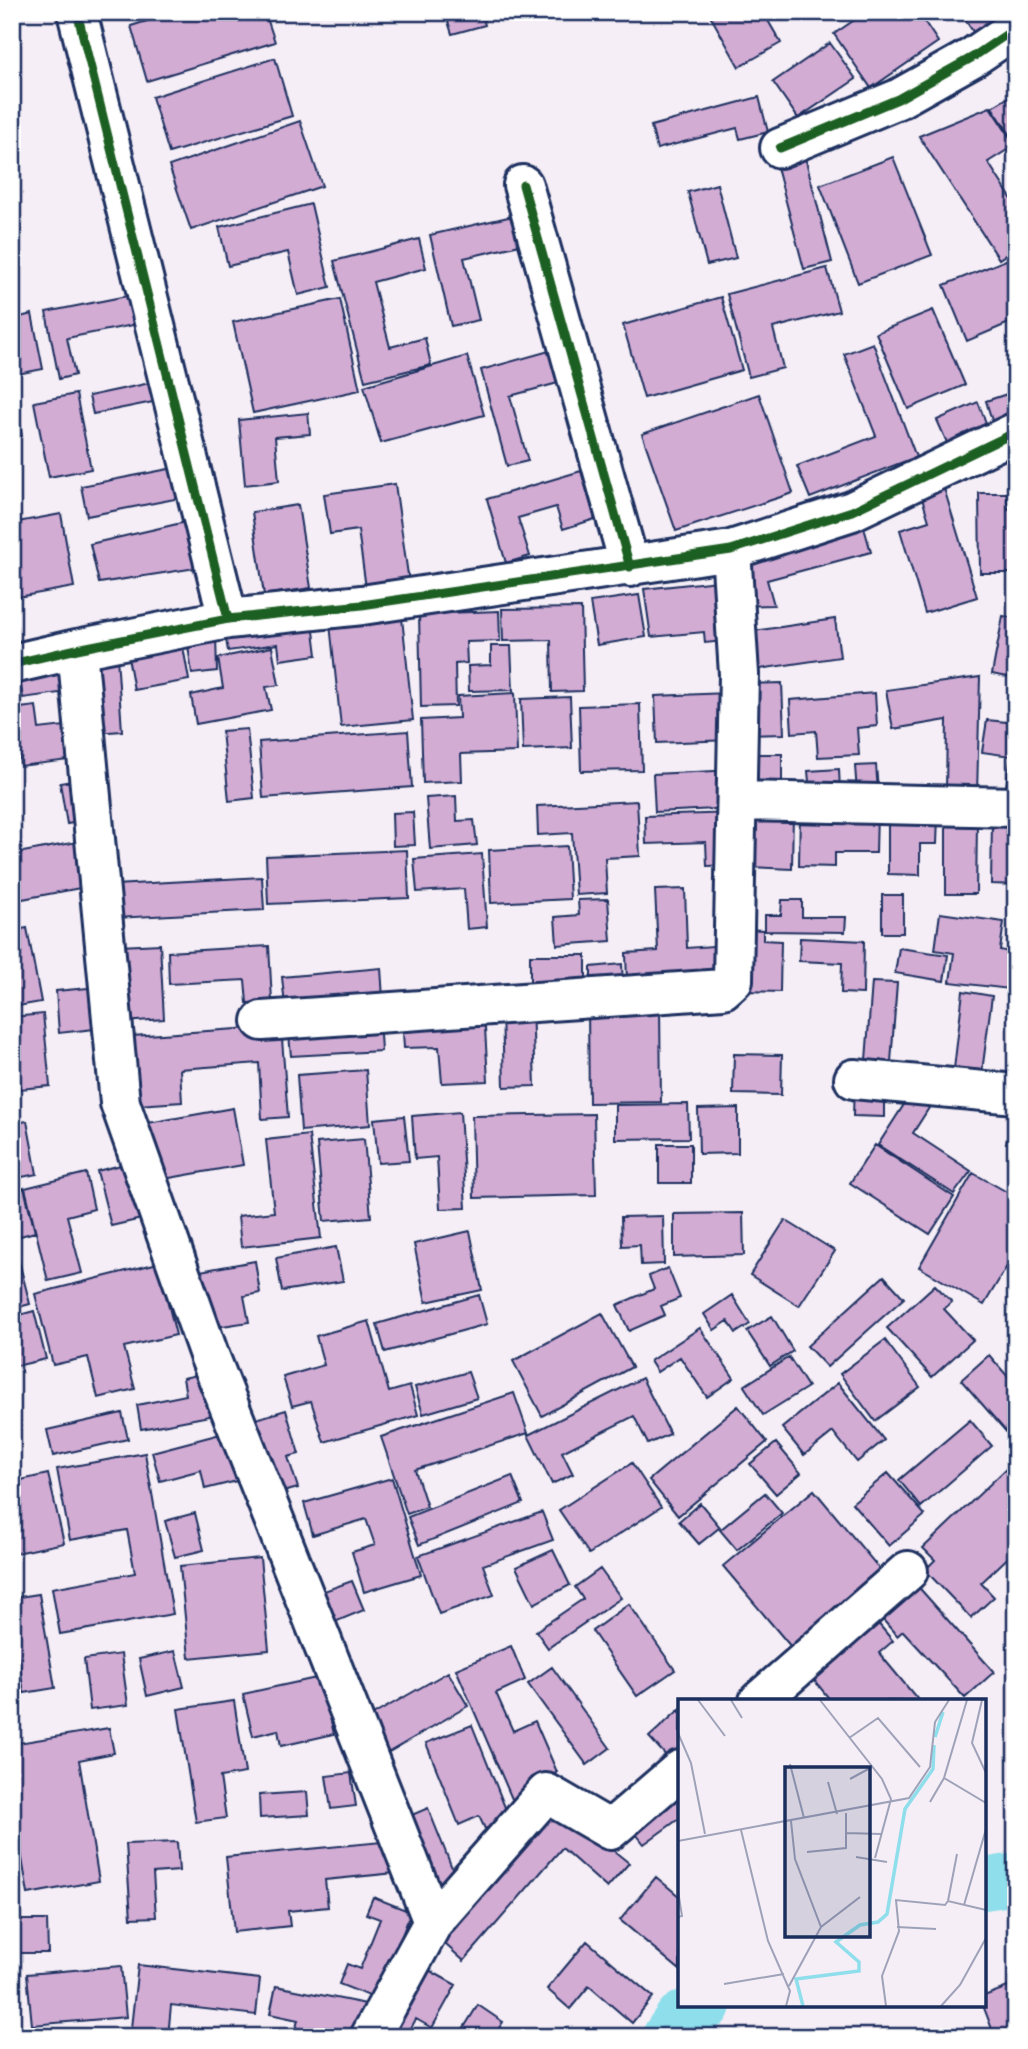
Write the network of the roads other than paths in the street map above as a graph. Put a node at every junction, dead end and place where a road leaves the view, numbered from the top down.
1 (77, 12) edge
2 (1016, 28) edge
3 (780, 148) dead end
4 (523, 186) dead end
5 (1016, 432) edge
6 (731, 550) junction
7 (630, 567) junction
8 (228, 619) junction
9 (78, 649) junction
10 (12, 664) edge
11 (738, 801) junction
12 (1016, 807) edge
13 (262, 1021) dead end
14 (855, 1079) dead end
15 (1016, 1094) edge
16 (908, 1571) dead end
17 (761, 1699) edge
18 (678, 1772) edge
19 (433, 1922) junction
20 (370, 2037) edge

1 - 8 street
2 - 3 street
4 - 7 street
5 - 6 street
6 - 7 street
6 - 11 street
7 - 8 street
8 - 9 street
9 - 10 street
9 - 19 street
11 - 12 street
11 - 13 street
14 - 15 street
16 - 17 street
18 - 19 street
19 - 20 street

